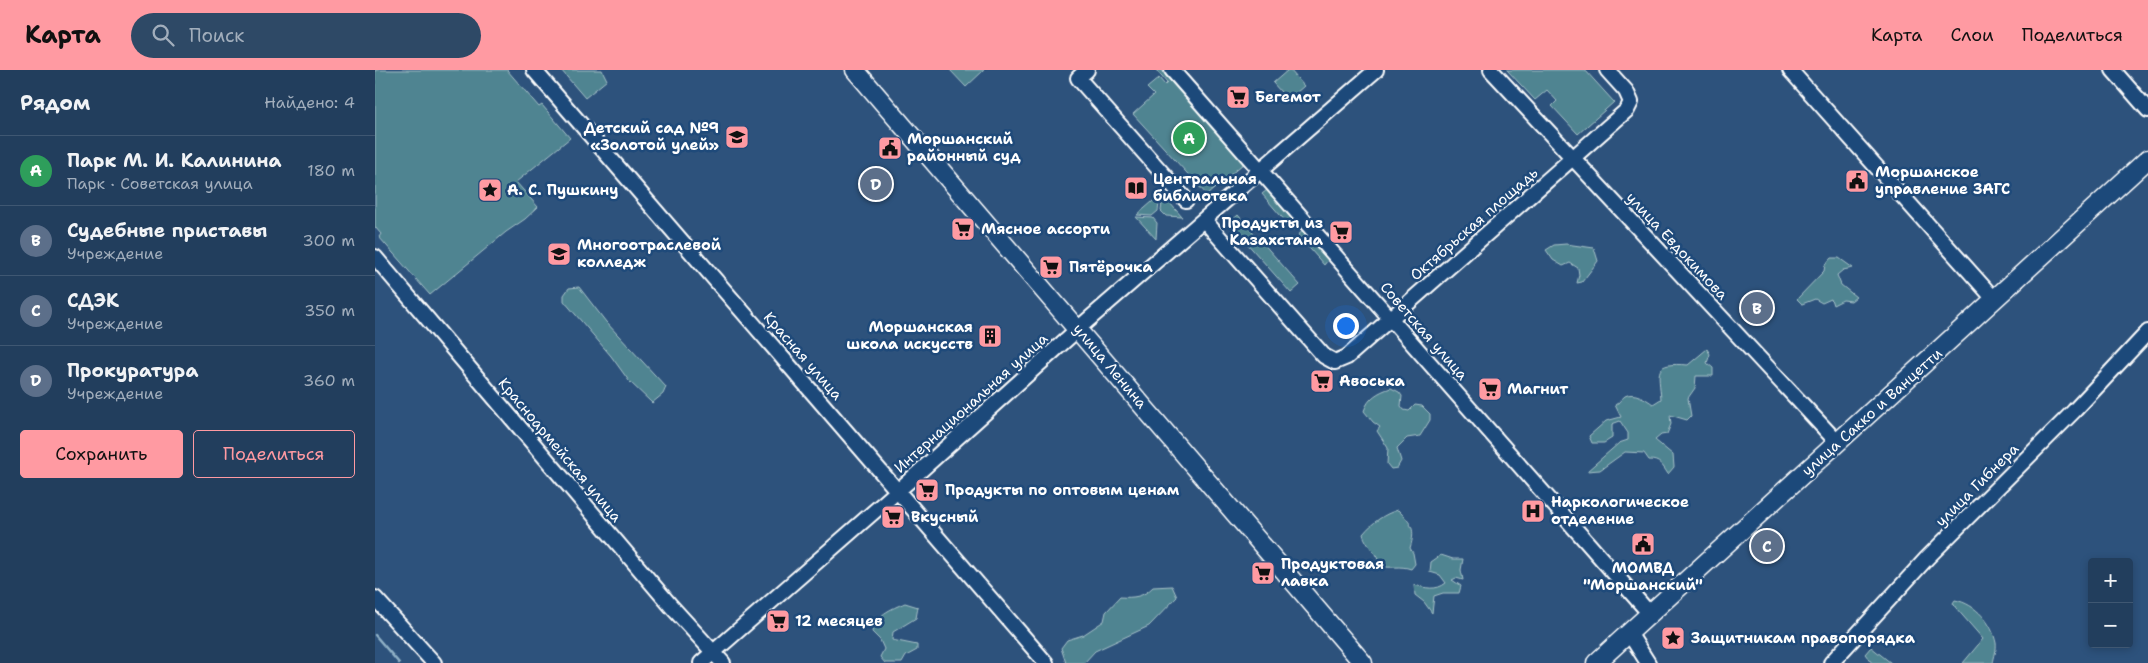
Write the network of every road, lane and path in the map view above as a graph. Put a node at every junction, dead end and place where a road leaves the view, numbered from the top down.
1 (534, 70) edge
2 (855, 70) edge
3 (1087, 70) edge
4 (1377, 70) edge
5 (1491, 70) edge
6 (1607, 70) edge
7 (1790, 70) edge
8 (2113, 70) edge
9 (1179, 72) edge
10 (2148, 110) edge
11 (1573, 158) junction
12 (2148, 159) edge
13 (1261, 171) junction
14 (1186, 200) dead end
15 (1204, 220) junction
16 (375, 257) edge
17 (1995, 300) junction
18 (1392, 318) junction
19 (1078, 329) junction
20 (2148, 332) edge
21 (1838, 443) junction
22 (898, 490) junction
23 (375, 598) edge
24 (1650, 614) junction
25 (1629, 633) junction
26 (713, 652) junction
27 (434, 663) edge
28 (701, 663) edge
29 (723, 663) edge
30 (1046, 663) edge
31 (1363, 663) edge
32 (1596, 663) edge
33 (1648, 663) edge
34 (1831, 663) edge

1 - 22 street, Красная улица
2 - 19 main road, улица Ленина
3 - 14 street
4 - 13 street, Интернациональная улица
5 - 11 street, улица Евдокимова
6 - 11 street, Октябрьская площадь
7 - 17 street
8 - 10 street
9 - 13 street, Советская улица
11 - 18 street, Октябрьская площадь
11 - 21 street, улица Евдокимова
12 - 17 main road, улица Сакко и Ванцетти
13 - 15 street, Интернациональная улица
13 - 18 street, Советская улица
15 - 18 street, Октябрьская площадь
15 - 19 street, Интернациональная улица
16 - 26 street, Красноармейская улица
17 - 21 main road, улица Сакко и Ванцетти
18 - 24 street, Советская улица
19 - 22 street, Интернациональная улица
19 - 31 main road, улица Ленина
20 - 34 street, улица Гибнера
21 - 24 main road, улица Сакко и Ванцетти
22 - 26 street, Интернациональная улица
22 - 30 street, Красная улица
23 - 27 street
24 - 25 main road, улица Сакко и Ванцетти
25 - 32 main road, улица Сакко и Ванцетти
25 - 33 street
26 - 28 street, Интернациональная улица
26 - 29 street, Красноармейская улица

